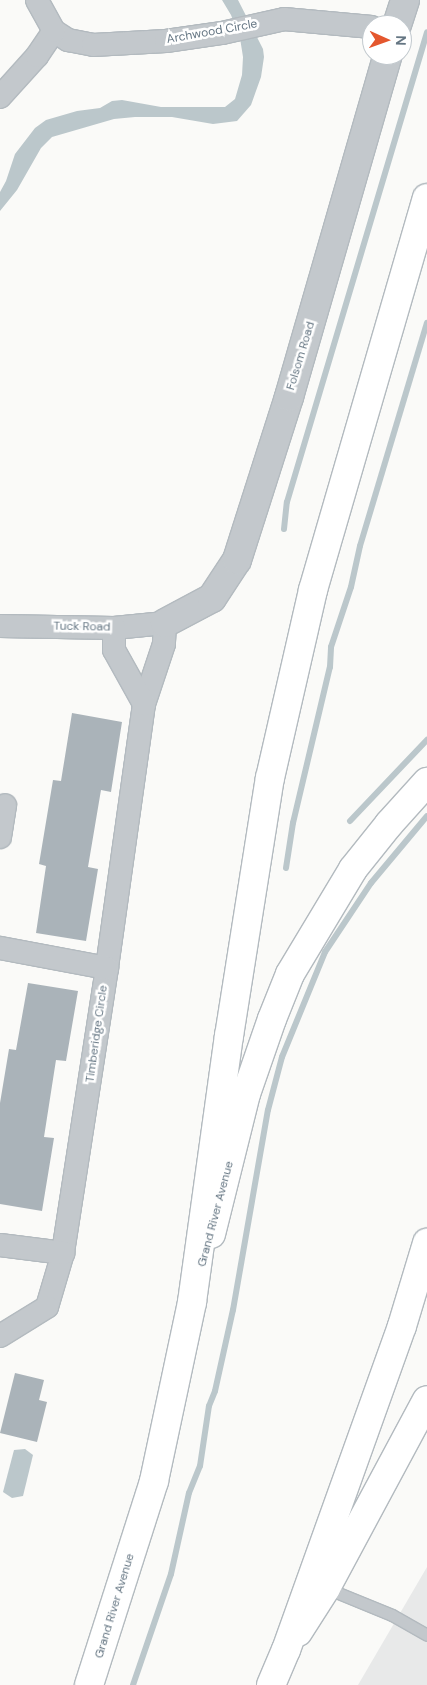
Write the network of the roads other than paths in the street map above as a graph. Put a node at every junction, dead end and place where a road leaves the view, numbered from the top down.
1 (37, 0) edge
2 (405, 0) edge
3 (400, 15) edge
4 (362, 26) edge
5 (54, 30) junction
6 (385, 65) edge
7 (0, 97) edge
8 (427, 198) edge
9 (165, 623) junction
10 (0, 626) edge
11 (114, 628) junction
12 (144, 704) junction
13 (427, 782) edge
14 (5, 805) dead end
15 (0, 837) edge
16 (0, 948) edge
17 (107, 968) junction
18 (427, 1243) edge
19 (0, 1245) edge
20 (63, 1254) junction
21 (192, 1302) junction
22 (0, 1336) edge
23 (427, 1400) edge
24 (326, 1588) junction
25 (427, 1635) edge
26 (286, 1650) junction
27 (89, 1685) edge
28 (271, 1685) edge

1 - 5 street
2 - 3 street
4 - 5 street, Archwood Circle
5 - 7 street
6 - 9 street, Folsom Road
8 - 21 main road
9 - 11 street, Tuck Road
9 - 12 street, Timberidge Circle
10 - 11 street, Tuck Road
11 - 12 street
12 - 17 street, Timberidge Circle
13 - 21 main road, Grand River Avenue
14 - 15 street
16 - 17 street
17 - 20 street, Timberidge Circle
18 - 26 main road
19 - 20 street
20 - 22 street, Timberidge Circle
21 - 27 main road, Grand River Avenue
23 - 24 main road
24 - 25 lane
24 - 26 main road
26 - 28 main road

